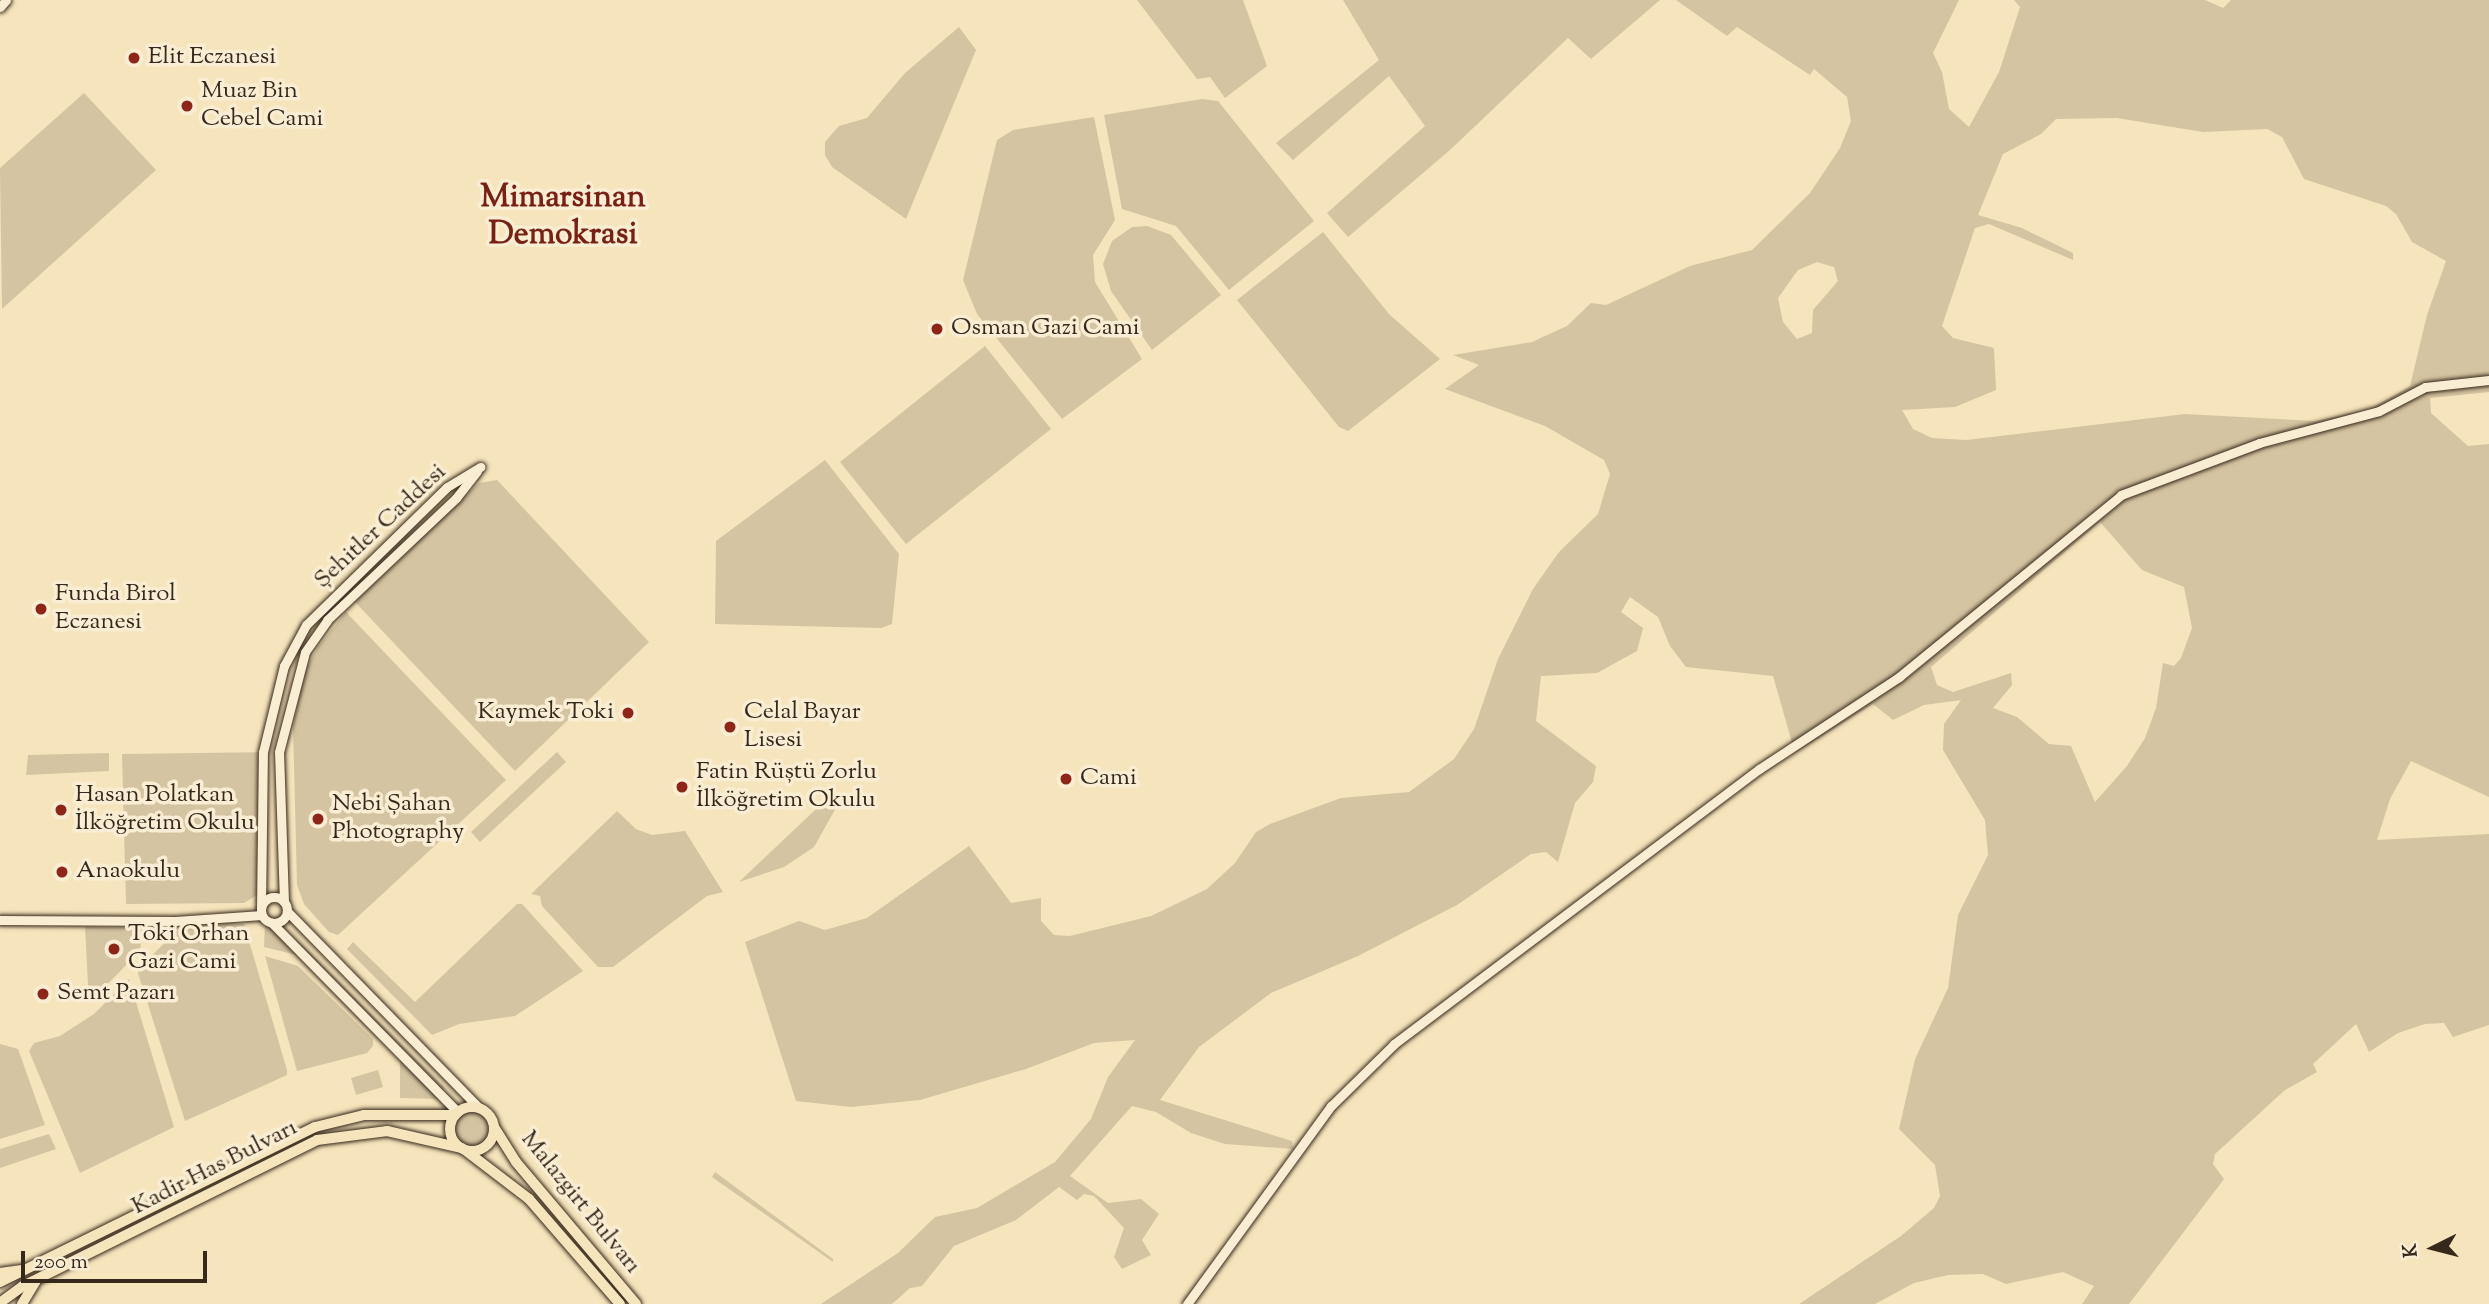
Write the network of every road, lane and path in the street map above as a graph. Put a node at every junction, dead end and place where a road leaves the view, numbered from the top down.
1 (6, 0) edge
2 (0, 7) edge
3 (2489, 380) edge
4 (285, 906) junction
5 (261, 912) junction
6 (0, 920) edge
7 (272, 923) junction
8 (479, 1108) junction
9 (457, 1113) junction
10 (494, 1127) junction
11 (463, 1149) junction
12 (0, 1273) edge
13 (37, 1273) junction
14 (0, 1282) edge
15 (0, 1299) edge
16 (22, 1304) edge
17 (620, 1304) edge
18 (636, 1304) edge
19 (1187, 1304) edge

1 - 2 street
3 - 19 street
4 - 5 street
4 - 5 street, Şehitler Caddesi
4 - 7 street
4 - 8 street
5 - 6 street
5 - 7 street
7 - 9 street
8 - 9 highway
8 - 10 highway
9 - 11 highway
9 - 13 highway, Kadir Has Bulvarı
10 - 11 highway
10 - 18 highway, Malazgirt Bulvarı
11 - 13 highway, Kadir Has Bulvarı
11 - 17 highway, Malazgirt Bulvarı
12 - 13 highway
13 - 14 highway, Kadir Has Bulvarı
13 - 15 highway, Kadir Has Bulvarı
13 - 16 highway

